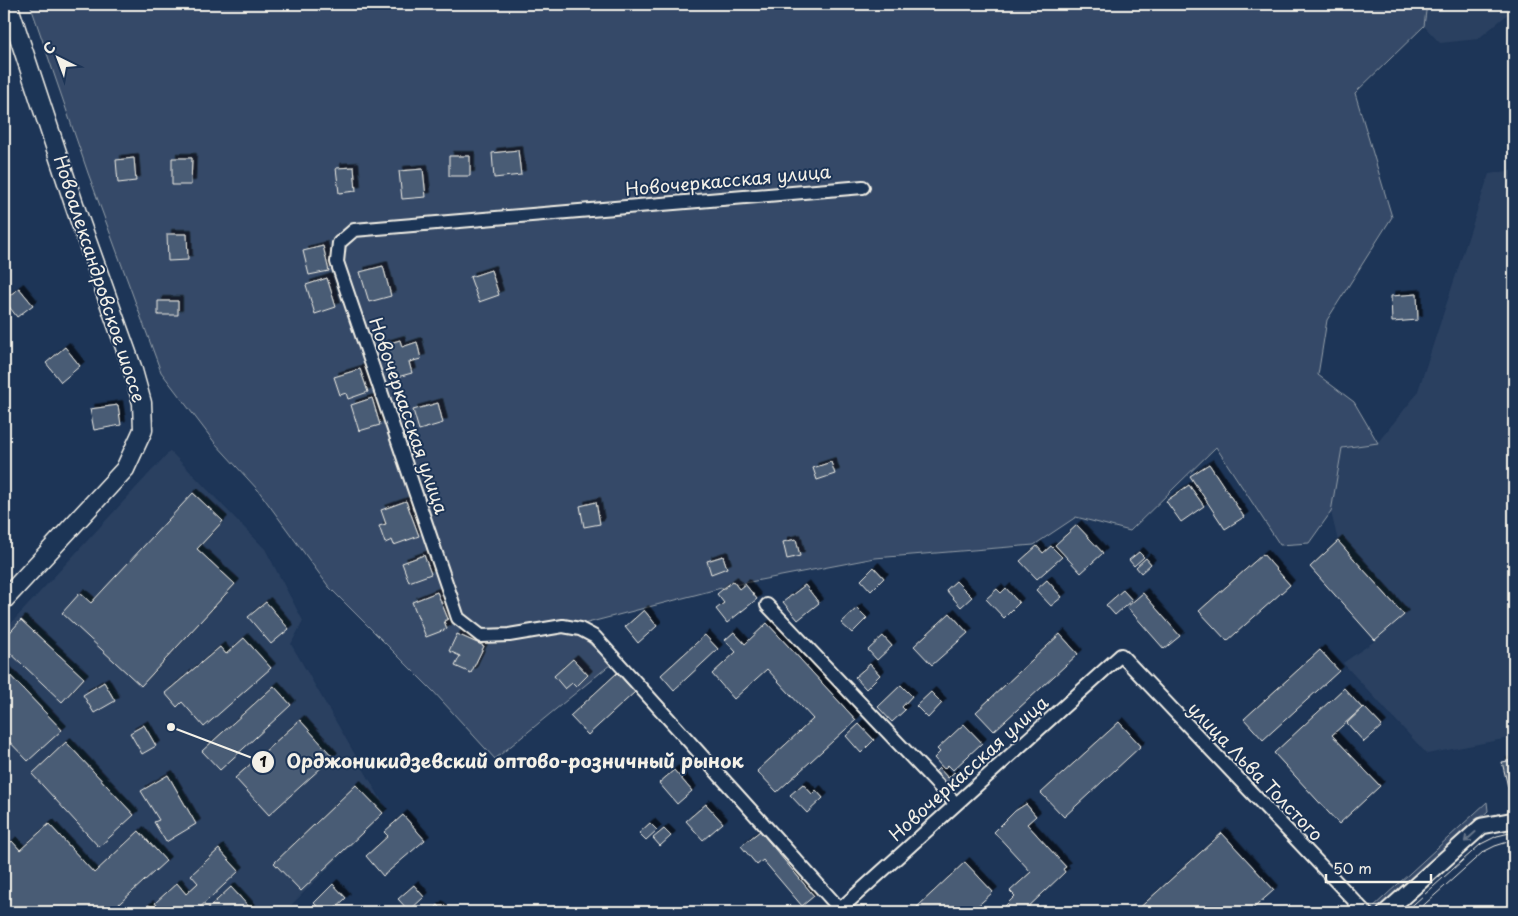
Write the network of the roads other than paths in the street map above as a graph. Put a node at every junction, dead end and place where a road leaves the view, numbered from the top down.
1 (8, 4) edge
2 (864, 187) dead end
3 (4, 600) edge
4 (766, 605) dead end
5 (1120, 655) joint
6 (956, 804) junction
7 (1514, 820) edge
8 (838, 911) edge
9 (1365, 912) edge
10 (1386, 912) edge

1 - 3 main road, Новоалександровское шоссе
2 - 8 street, Новочеркасская улица
4 - 6 street
5 - 6 street, Новочеркасская улица
5 - 9 street, улица Льва Толстого
6 - 8 street, Новочеркасская улица
7 -> 10 street

